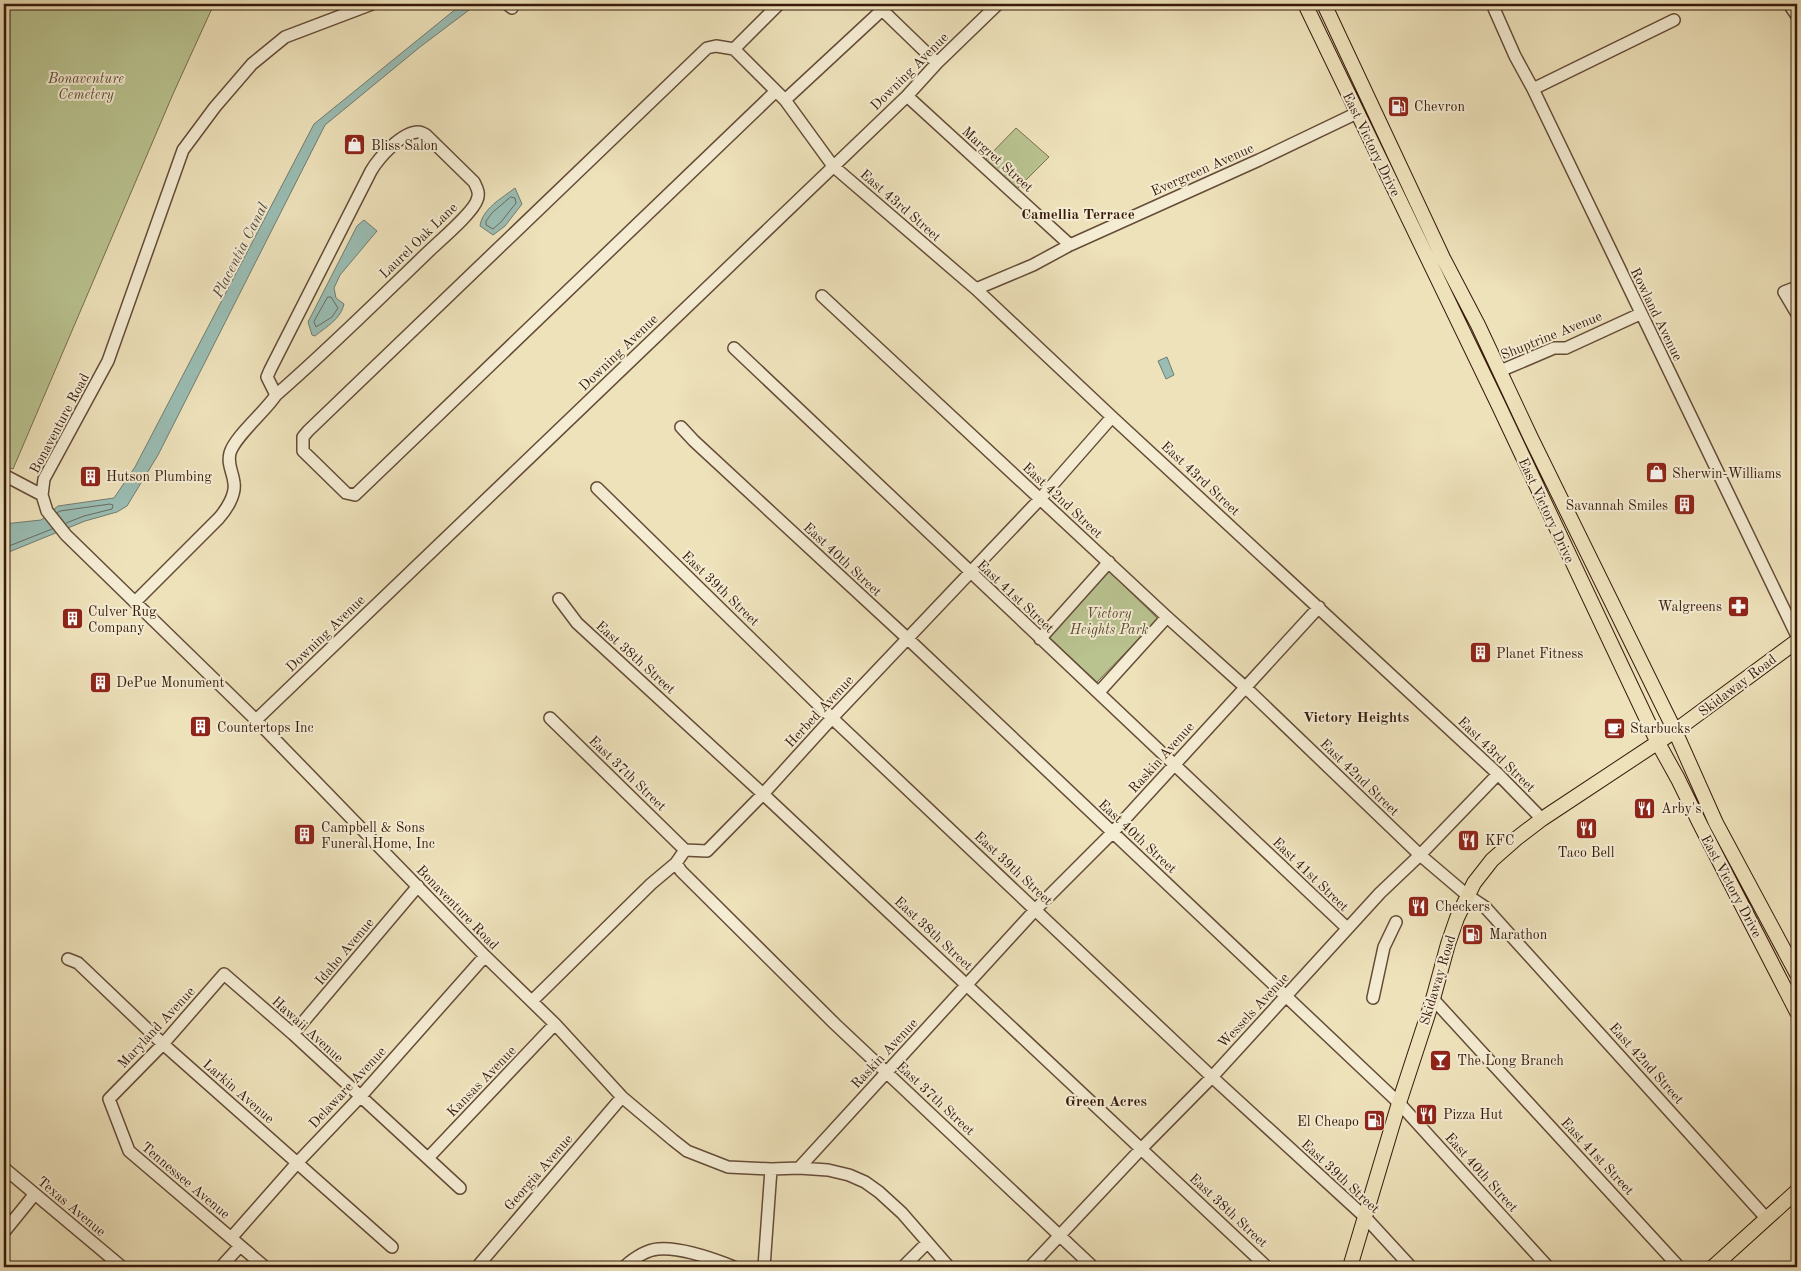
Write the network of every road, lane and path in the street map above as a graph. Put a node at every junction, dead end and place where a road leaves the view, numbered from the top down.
1 (372, 4) edge
2 (780, 4) edge
3 (998, 4) edge
4 (1305, 4) edge
5 (1324, 4) edge
6 (1492, 4) edge
7 (1789, 4) edge
8 (879, 7) edge
9 (1797, 16) edge
10 (1674, 20) dead end
11 (1336, 30) junction
12 (1320, 36) junction
13 (734, 49) junction
14 (936, 63) junction
15 (1533, 89) junction
16 (775, 92) junction
17 (907, 96) junction
18 (785, 100) junction
19 (1357, 113) junction
20 (833, 166) junction
21 (1070, 245) junction
22 (1442, 258) junction
23 (1429, 265) junction
24 (1797, 287) edge
25 (976, 288) junction
26 (822, 296) dead end
27 (1640, 314) junction
28 (1797, 314) edge
29 (734, 348) dead end
30 (1500, 371) junction
31 (276, 395) junction
32 (1112, 417) junction
33 (681, 426) dead end
34 (4, 475) edge
35 (597, 488) dead end
36 (42, 495) junction
37 (1040, 499) junction
38 (1110, 562) junction
39 (970, 573) junction
40 (559, 599) dead end
41 (135, 602) junction
42 (1319, 607) junction
43 (1167, 618) junction
44 (1797, 636) edge
45 (907, 638) junction
46 (1040, 639) junction
47 (1797, 641) edge
48 (1245, 687) junction
49 (1099, 692) junction
50 (550, 718) dead end
51 (832, 718) junction
52 (256, 720) junction
53 (1675, 731) junction
54 (1658, 743) junction
55 (1174, 765) junction
56 (1498, 774) junction
57 (763, 794) junction
58 (1542, 819) junction
59 (1112, 833) junction
60 (685, 850) junction
61 (1420, 856) junction
62 (676, 863) junction
63 (418, 886) junction
64 (1467, 895) junction
65 (1036, 909) junction
66 (1396, 922) dead end
67 (1347, 928) junction
68 (485, 956) junction
69 (68, 959) dead end
70 (224, 974) joint
71 (1797, 974) edge
72 (967, 985) junction
73 (1286, 997) junction
74 (1373, 998) dead end
75 (1433, 999) junction
76 (532, 1001) junction
77 (1797, 1012) edge
78 (555, 1024) junction
79 (293, 1034) junction
80 (163, 1044) junction
81 (887, 1073) junction
82 (1212, 1077) junction
83 (360, 1097) junction
84 (622, 1097) junction
85 (109, 1099) joint
86 (1399, 1102) junction
87 (1141, 1149) junction
88 (428, 1158) junction
89 (298, 1162) junction
90 (4, 1168) edge
91 (798, 1168) junction
92 (771, 1169) junction
93 (460, 1188) dead end
94 (1797, 1191) edge
95 (34, 1195) junction
96 (1365, 1217) junction
97 (1767, 1218) junction
98 (4, 1232) edge
99 (1059, 1236) junction
100 (236, 1242) junction
101 (927, 1243) junction
102 (392, 1246) dead end
103 (122, 1267) edge
104 (222, 1267) edge
105 (265, 1267) edge
106 (477, 1267) edge
107 (624, 1267) edge
108 (734, 1267) edge
109 (764, 1267) edge
110 (903, 1267) edge
111 (949, 1267) edge
112 (1030, 1267) edge
113 (1093, 1267) edge
114 (1267, 1267) edge
115 (1350, 1267) edge
116 (1411, 1267) edge
117 (1548, 1267) edge
118 (1679, 1267) edge
119 (1714, 1267) edge

1 - 36 street, Bonaventure Road
2 - 13 street
3 - 14 street, Downing Avenue
4 - 12 main road, East Victory Drive
5 - 11 main road, East Victory Drive
6 - 15 street, Rowland Avenue
7 - 9 street
8 - 14 street
8 - 18 street
10 - 15 street
11 - 12 main road
11 - 22 main road, East Victory Drive
12 - 19 main road, East Victory Drive
13 - 16 street, East 43rd Street
13 - 16 street
14 - 17 street, Downing Avenue
15 - 27 street, Rowland Avenue
16 - 18 street, East 43rd Street
17 - 20 street, Downing Avenue
17 - 21 street, Margret Street
18 - 20 street, East 43rd Street
19 - 21 street, Evergreen Avenue
19 - 23 main road, East Victory Drive
20 - 25 street, East 43rd Street
20 - 52 street, Downing Avenue
21 - 25 street, Evergreen Avenue
22 - 23 main road
22 - 30 main road, East Victory Drive
23 - 54 main road, East Victory Drive
24 - 28 street
25 - 32 street, East 43rd Street
26 - 37 street, East 42nd Street
27 - 30 street, Shuptrine Avenue
27 - 44 street, Rowland Avenue
29 - 39 street, East 41st Street
30 - 53 main road, East Victory Drive
31 - 31 street, Laurel Oak Lane
31 - 41 street, Laurel Oak Lane
32 - 37 street, Herbed Avenue
32 - 42 street, East 43rd Street
33 - 45 street, East 40th Street
34 - 36 street
35 - 51 street, East 39th Street
36 - 41 street, Bonaventure Road
37 - 38 street, East 42nd Street
37 - 39 street, Herbed Avenue
38 - 43 street, East 42nd Street
38 - 46 street
39 - 45 street, Herbed Avenue
39 - 46 street, East 41st Street
40 - 57 street, East 38th Street
41 - 52 street, Bonaventure Road
42 - 48 street, Raskin Avenue
42 - 56 street, East 43rd Street
43 - 48 street, East 42nd Street
43 - 49 street
45 - 51 street, Herbed Avenue
45 - 59 street, East 40th Street
46 - 49 street, East 41st Street
47 - 53 main road, Skidaway Road
48 - 55 street, Raskin Avenue
48 - 61 street, East 42nd Street
49 - 55 street, East 41st Street
50 - 60 street, East 37th Street
51 - 57 street, Herbed Avenue
51 - 65 street, East 39th Street
52 - 63 street, Bonaventure Road
53 - 54 main road, Skidaway Road
53 - 71 main road, East Victory Drive
54 - 58 main road, Skidaway Road
54 - 77 main road, East Victory Drive
55 - 59 street, Raskin Avenue
55 - 67 street, East 41st Street
56 - 58 street, East 43rd Street
56 - 61 street, Wessels Avenue
57 - 60 street, Herbed Avenue
57 - 72 street, East 38th Street
58 - 64 main road, Skidaway Road
59 - 65 street, Raskin Avenue
59 - 73 street, East 40th Street
60 - 62 street
61 - 64 street, East 42nd Street
61 - 67 street, Wessels Avenue
62 - 76 street
62 - 81 street, East 37th Street
63 - 68 street, Bonaventure Road
63 - 79 street, Idaho Avenue
64 - 75 main road, Skidaway Road
64 - 97 street, East 42nd Street
65 - 72 street, Raskin Avenue
65 - 82 street, East 39th Street
66 - 74 street
67 - 73 street, Wessels Avenue
68 - 76 street, Bonaventure Road
68 - 83 street, Delaware Avenue
69 - 80 street, Larkin Avenue
70 - 79 street, Hawaii Avenue
70 - 80 street, Maryland Avenue
72 - 81 street, Raskin Avenue
72 - 87 street, East 38th Street
73 - 82 street, Wessels Avenue
73 - 86 street, East 40th Street
75 - 86 main road, Skidaway Road
75 - 118 street, East 41st Street
76 - 78 street, Bonaventure Road
78 - 84 street, Bonaventure Road
78 - 88 street, Kansas Avenue
79 - 83 street, Hawaii Avenue
80 - 85 street, Maryland Avenue
80 - 89 street, Larkin Avenue
81 - 91 street, Raskin Avenue
81 - 99 street, East 37th Street
82 - 87 street, Wessels Avenue
82 - 96 street, East 39th Street
83 - 88 street, Hawaii Avenue
83 - 89 street, Delaware Avenue
84 - 92 street, Bonaventure Road
84 - 106 street, Georgia Avenue
85 - 100 street, Tennessee Avenue
86 - 96 main road, Skidaway Road
86 - 117 street, East 40th Street
87 - 99 street, Wessels Avenue
87 - 114 street, East 38th Street
88 - 93 street, Hawaii Avenue
89 - 100 street, Delaware Avenue
89 - 102 street, Larkin Avenue
90 - 95 street, Texas Avenue
91 - 92 street, Bonaventure Road
91 - 101 street, Bonaventure Road
92 - 109 street
94 - 97 main road
95 - 98 street
95 - 103 street, Texas Avenue
96 - 115 main road, Skidaway Road
96 - 116 street, East 39th Street
97 - 119 main road
99 - 112 street, Wessels Avenue
99 - 113 street, East 37th Street
100 - 104 street, Delaware Avenue
100 - 105 street, Tennessee Avenue
101 - 110 street
101 - 111 street, Bonaventure Road
107 - 108 street

